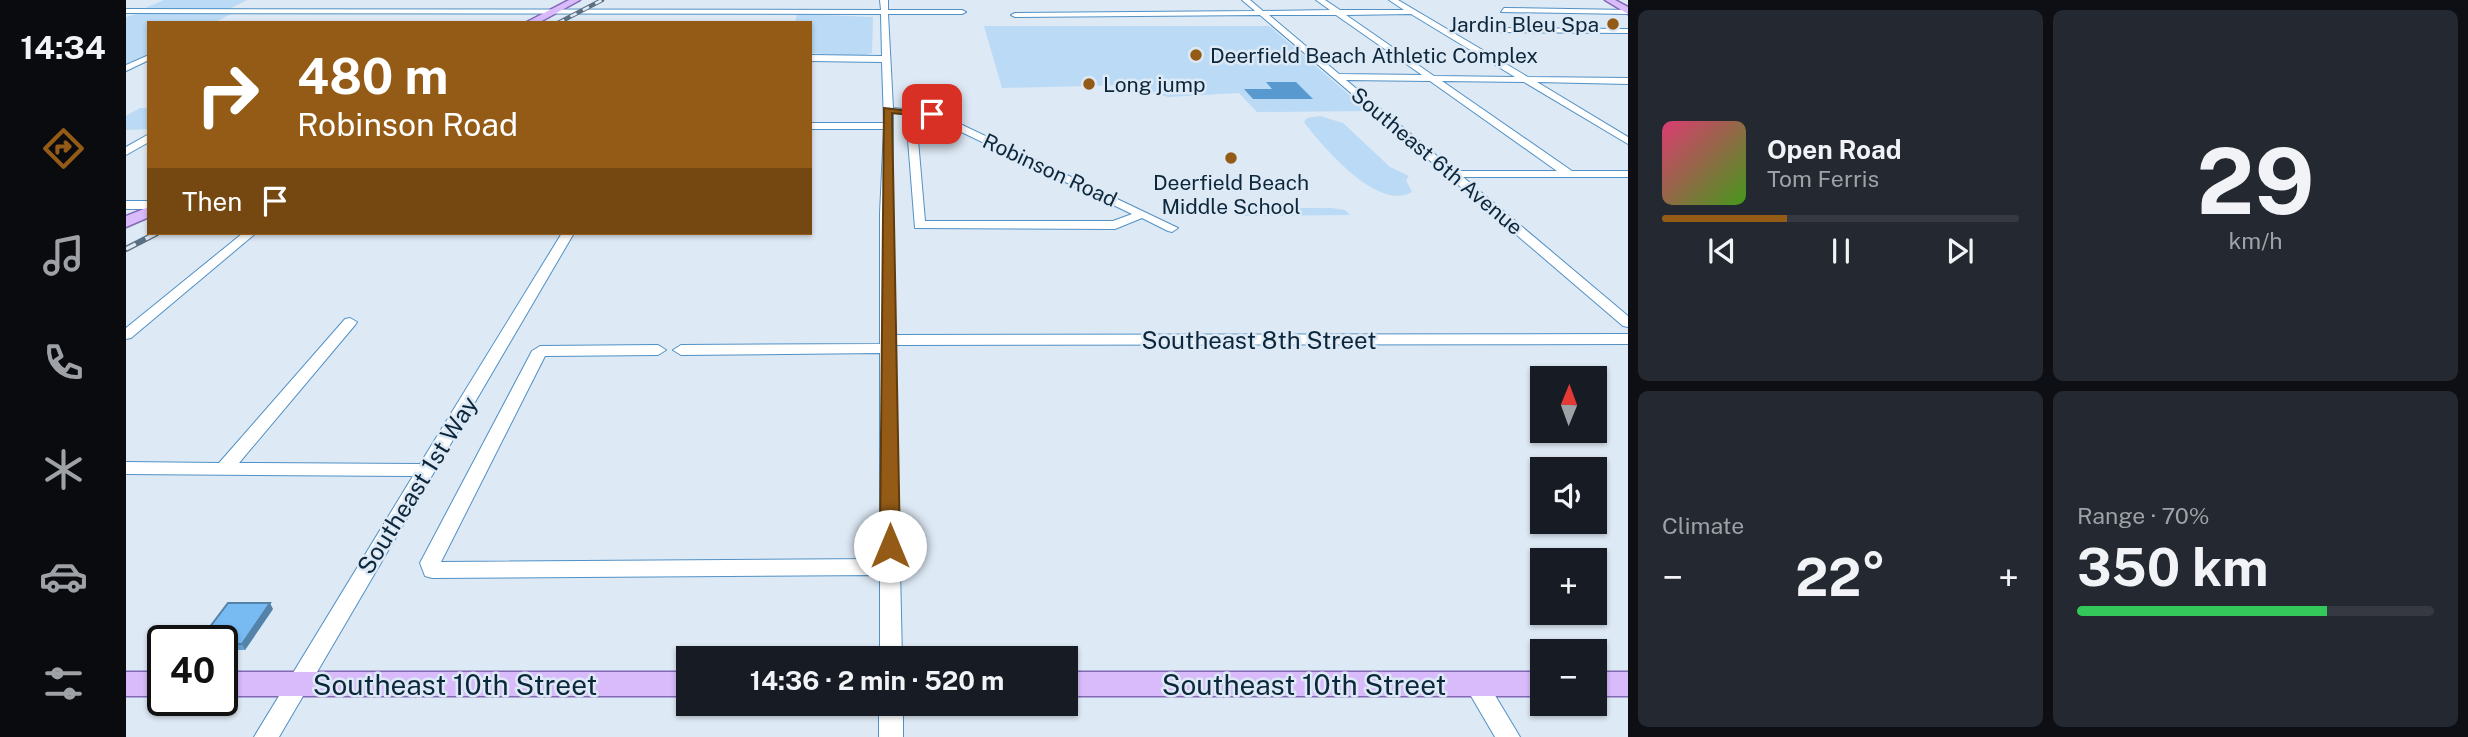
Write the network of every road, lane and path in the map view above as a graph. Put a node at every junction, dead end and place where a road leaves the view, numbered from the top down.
1 (152, 0) edge
2 (377, 0) edge
3 (515, 0) edge
4 (576, 0) edge
5 (748, 0) edge
6 (1246, 0) edge
7 (1320, 0) edge
8 (1393, 0) edge
9 (1609, 0) edge
10 (1623, 0) edge
11 (1628, 3) edge
12 (788, 6) junction
13 (884, 6) edge
14 (503, 10) junction
15 (555, 10) junction
16 (1504, 10) dead end
17 (126, 11) edge
18 (243, 11) junction
19 (359, 11) junction
20 (743, 11) junction
21 (1014, 11) joint
22 (1628, 11) edge
23 (962, 12) dead end
24 (1261, 12) junction
25 (1337, 12) junction
26 (1413, 12) junction
27 (223, 21) edge
28 (342, 21) edge
29 (534, 21) edge
30 (787, 21) edge
31 (1019, 25) dead end
32 (1496, 30) dead end
33 (1628, 31) edge
34 (147, 58) edge
35 (812, 58) edge
36 (885, 58) junction
37 (126, 68) edge
38 (147, 68) edge
39 (1337, 77) junction
40 (1429, 77) junction
41 (1522, 78) junction
42 (1628, 81) edge
43 (887, 110) junction
44 (812, 126) edge
45 (889, 126) junction
46 (147, 138) edge
47 (1628, 141) edge
48 (888, 150) junction
49 (147, 151) edge
50 (126, 152) edge
51 (1452, 174) junction
52 (1569, 174) junction
53 (1628, 174) edge
54 (126, 205) edge
55 (147, 205) edge
56 (887, 206) junction
57 (918, 206) junction
58 (147, 212) edge
59 (1142, 214) junction
60 (126, 222) edge
61 (1172, 228) dead end
62 (248, 235) edge
63 (567, 235) edge
64 (350, 323) dead end
65 (1628, 323) edge
66 (126, 335) edge
67 (1628, 339) edge
68 (889, 344) junction
69 (658, 350) dead end
70 (681, 350) dead end
71 (126, 468) edge
72 (224, 468) junction
73 (426, 470) junction
74 (891, 567) junction
75 (891, 646) edge
76 (126, 684) edge
77 (147, 684) edge
78 (238, 684) edge
79 (298, 684) junction
80 (676, 684) edge
81 (1078, 684) edge
82 (1476, 684) junction
83 (1530, 684) edge
84 (1607, 684) edge
85 (1628, 684) edge
86 (891, 716) edge
87 (266, 737) edge
88 (891, 737) edge
89 (1508, 737) edge

1 - 17 street
2 - 19 street
3 - 14 street
4 - 15 main road
5 - 20 street
6 - 24 street, Southeast 6th Avenue
7 - 25 street
8 - 26 street
9 - 22 main road
10 - 11 main road
12 - 13 street
12 - 20 street
12 - 30 street
13 - 23 street
13 - 36 street
14 - 15 street
14 - 19 street
15 - 20 street
15 - 29 main road
16 - 22 street
17 - 18 street
18 - 19 street
18 - 27 street
19 - 28 street
21 - 24 street
21 - 31 street
24 - 25 street
24 - 39 street, Southeast 6th Avenue
25 - 26 street
25 - 40 street
26 - 41 street
32 - 33 street
34 - 37 street
35 - 36 street
36 - 43 street
37 - 38 street
39 - 40 street
39 - 51 street, Southeast 6th Avenue
40 - 41 street
40 - 52 street
41 - 42 street
41 - 47 street
43 - 45 street
43 - 59 street, Robinson Road
44 - 45 street
45 - 48 street
46 - 50 street
48 - 56 street
48 - 57 street
49 - 50 street
51 - 52 street
51 - 65 street, Southeast 6th Avenue
52 - 53 street
54 - 55 street
56 - 57 street
56 - 68 street
57 - 59 street
58 - 60 main road
59 - 61 street, Robinson Road
62 - 66 street
63 - 73 street, Southeast 1st Way
64 - 72 street
67 - 68 street, Southeast 8th Street
68 - 70 street, Southeast 8th Street
68 - 74 street
69 - 74 street
71 - 72 street
72 - 73 street
73 - 79 street, Southeast 1st Way
74 - 75 street
76 - 77 main road
78 - 79 main road, Southeast 10th Street
79 - 80 main road, Southeast 10th Street
79 - 87 street, Southeast 1st Way
81 - 82 main road, Southeast 10th Street
82 - 83 main road, Southeast 10th Street
82 - 89 street
84 - 85 main road
86 - 88 street

